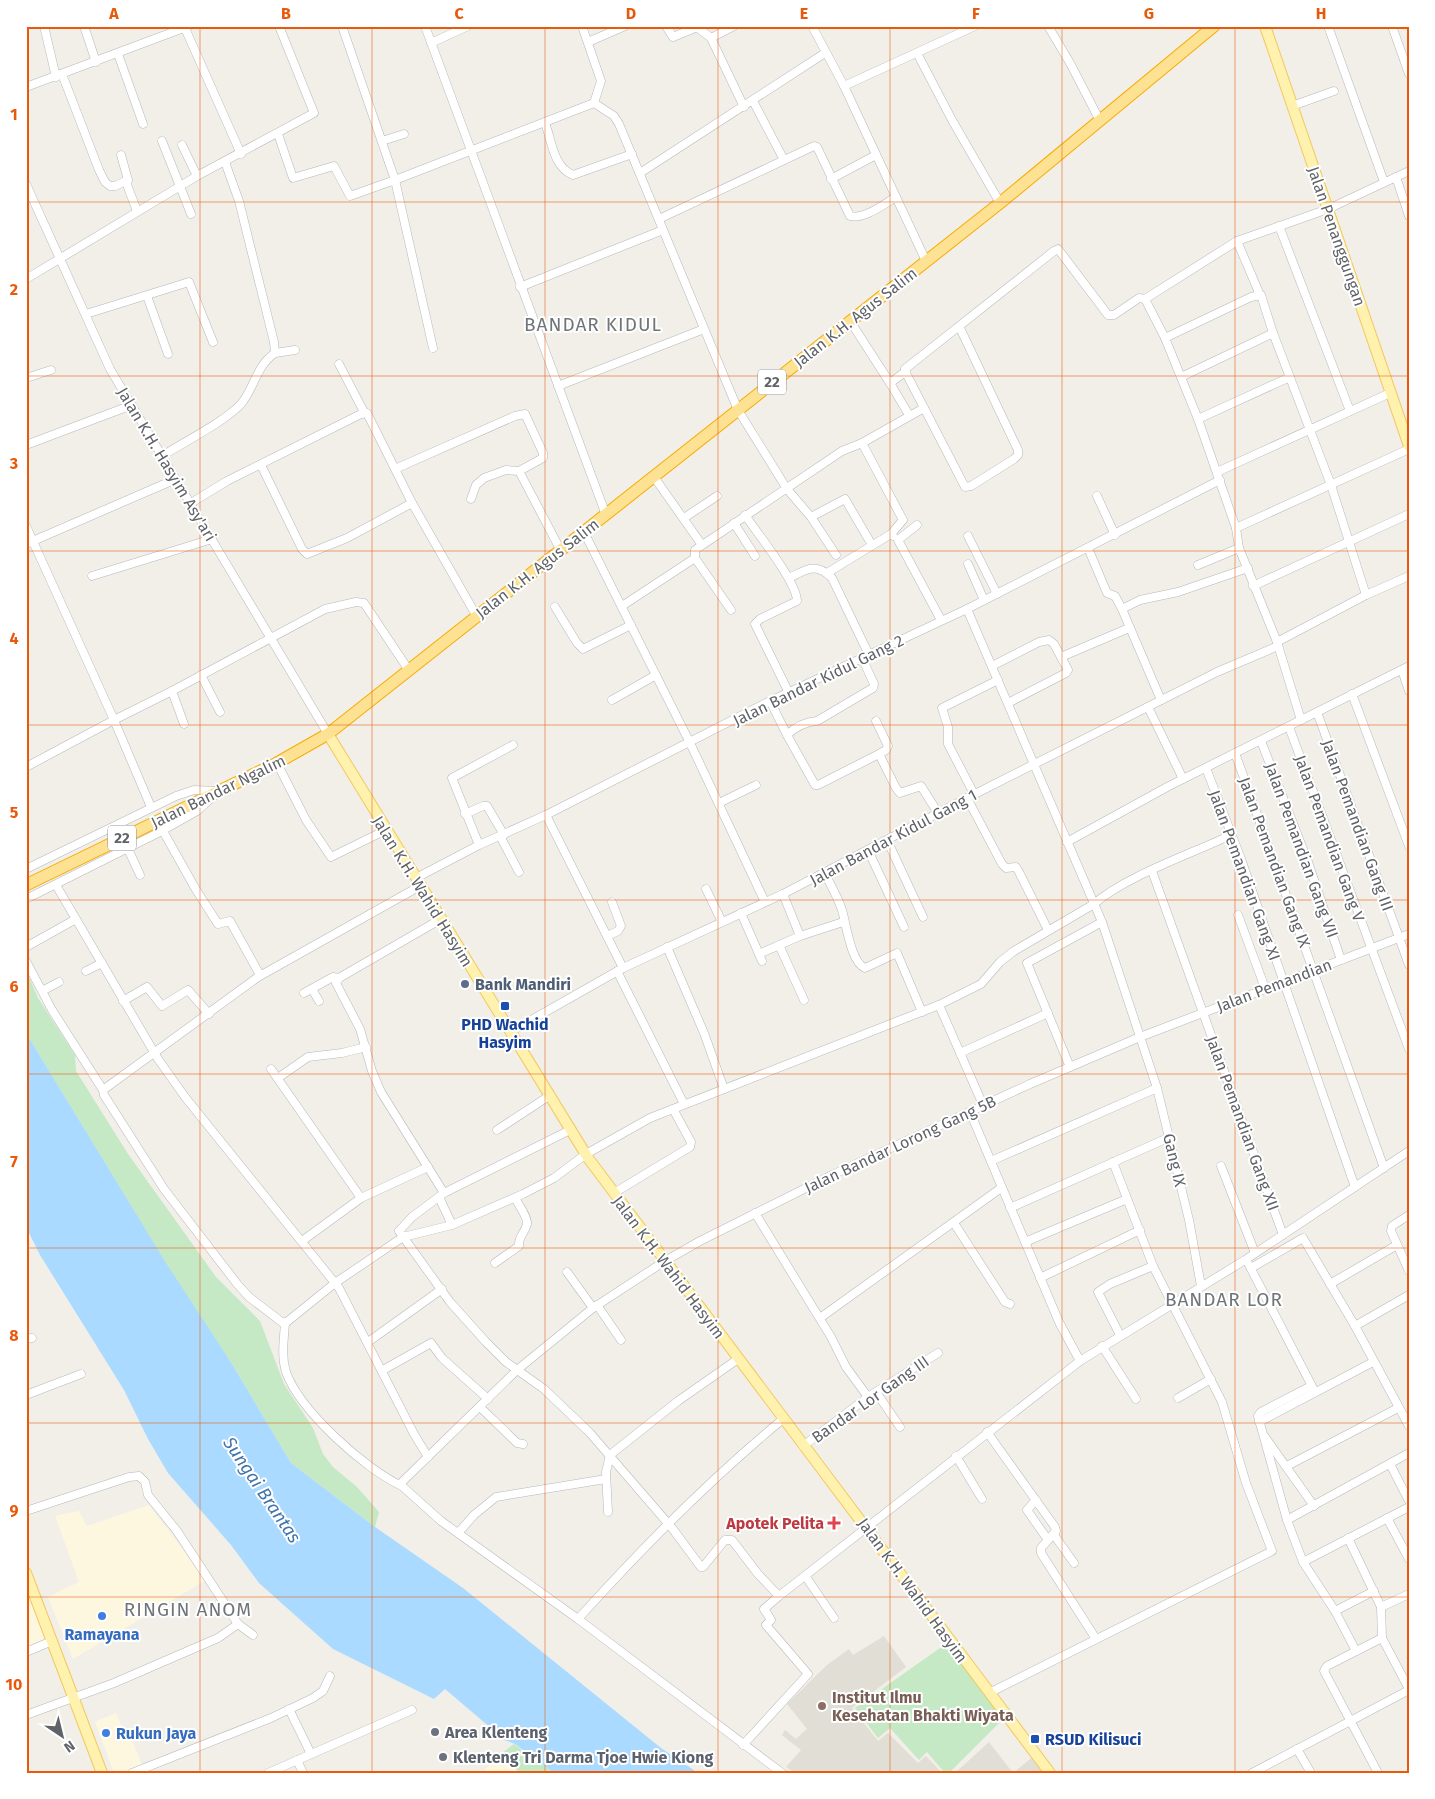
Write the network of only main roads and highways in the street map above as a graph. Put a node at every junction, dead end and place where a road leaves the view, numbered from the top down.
1 (1214, 26) edge
2 (1265, 26) edge
3 (1408, 443) edge
4 (328, 734) junction
5 (26, 885) edge
6 (26, 1573) edge
7 (102, 1773) edge
8 (1050, 1773) edge

1 - 4 highway, Jalan K.H. Agus Salim / 22
2 - 3 main road, Jalan Penanggungan
4 - 5 highway, Jalan Bandar Ngalim / 22
4 - 8 main road, Jalan K.H. Wahid Hasyim
6 - 7 main road

